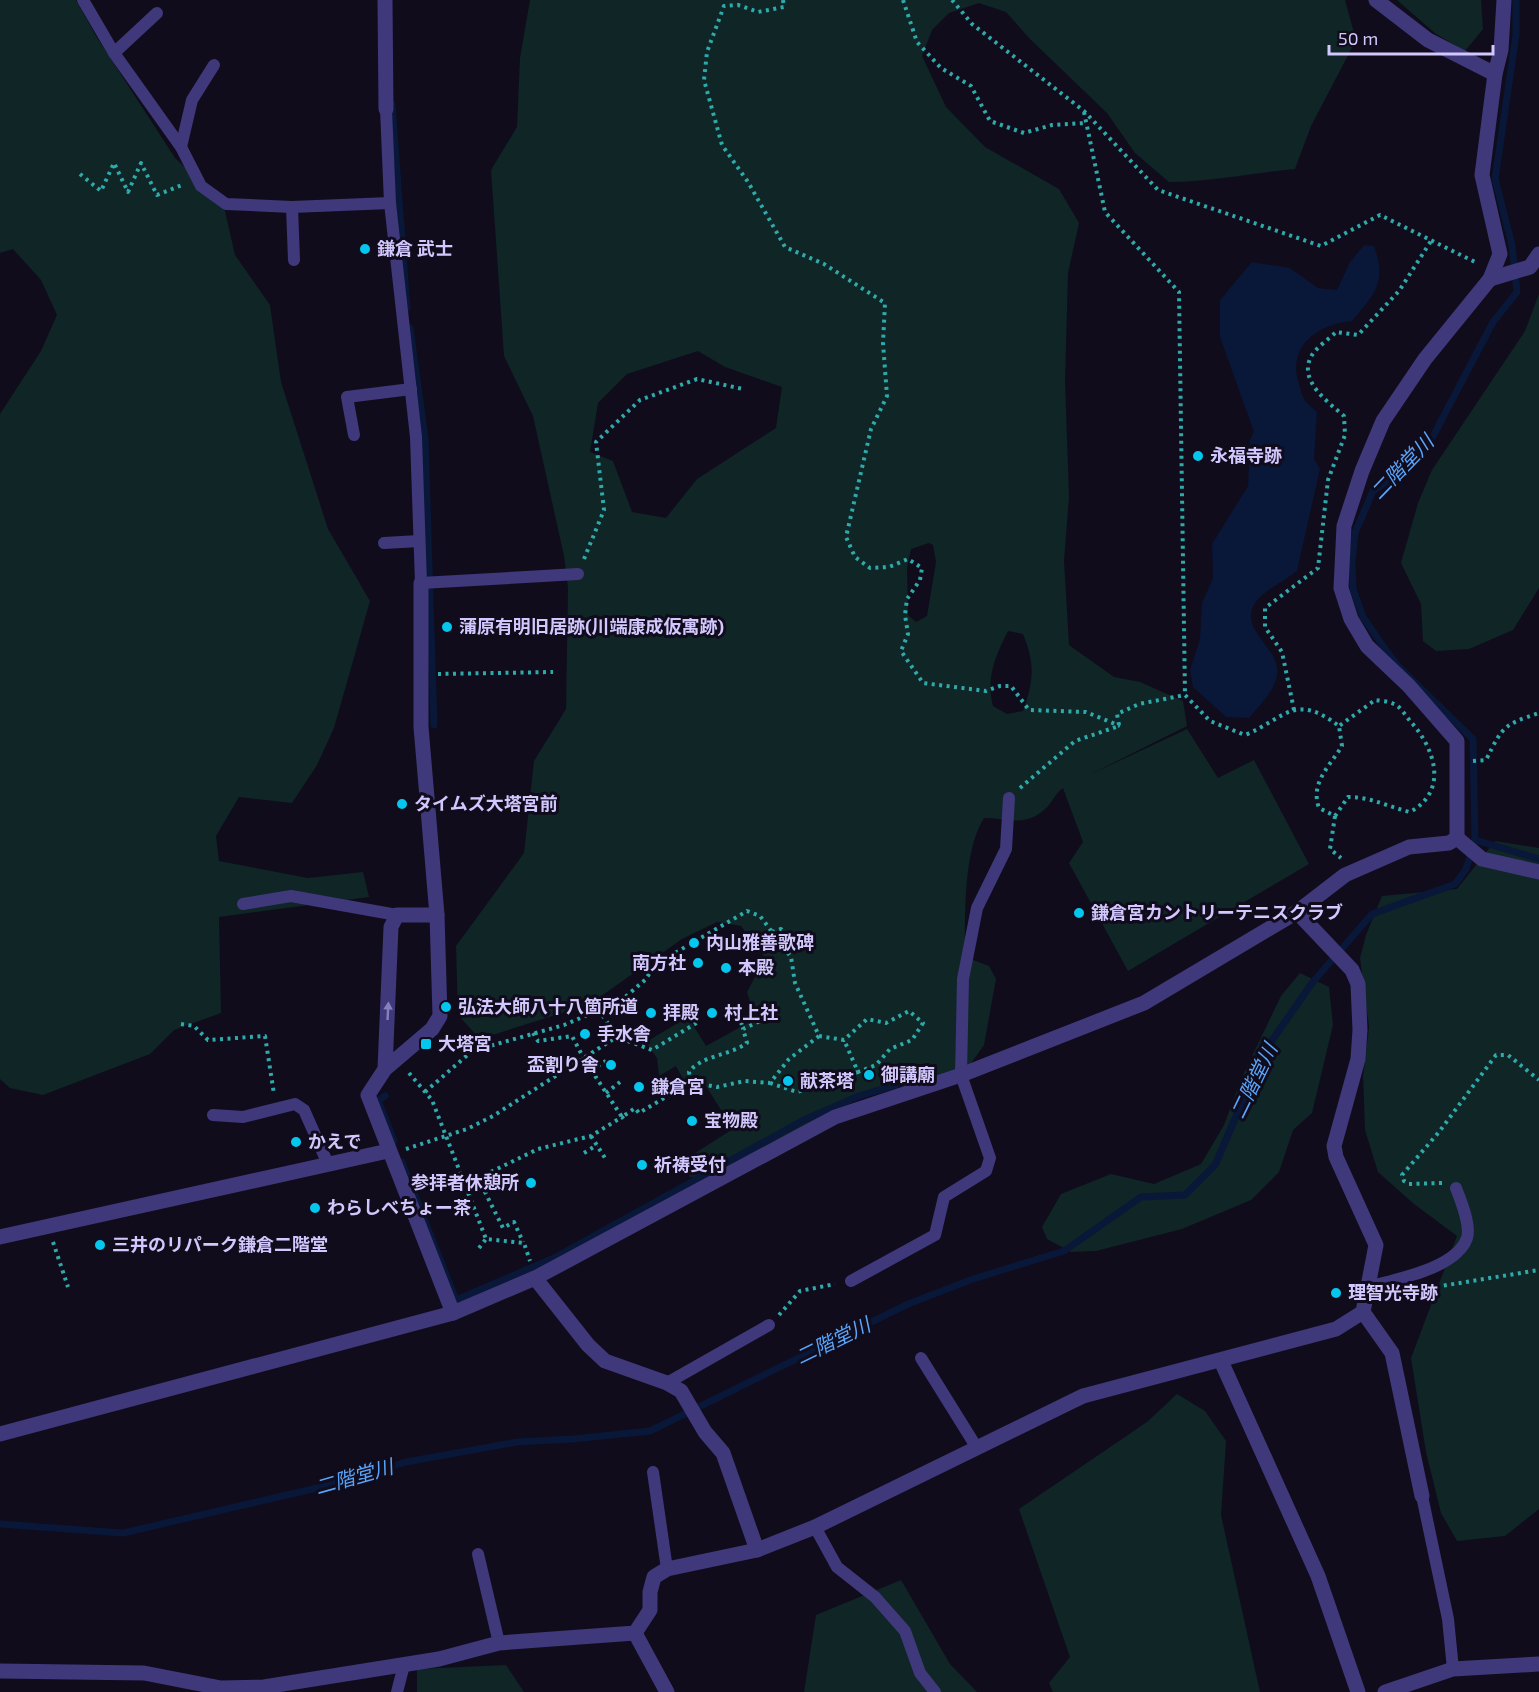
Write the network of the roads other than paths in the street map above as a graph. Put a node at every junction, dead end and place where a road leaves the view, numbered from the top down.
1 (83, 0) edge
2 (385, 0) edge
3 (1376, 0) edge
4 (1504, 0) edge
5 (157, 13) dead end
6 (114, 53) junction
7 (214, 65) dead end
8 (1495, 74) junction
9 (386, 109) joint
10 (181, 147) junction
11 (390, 203) junction
12 (292, 207) junction
13 (1539, 254) edge
14 (294, 260) dead end
15 (1492, 275) junction
16 (411, 389) junction
17 (354, 435) dead end
18 (420, 541) junction
19 (384, 543) dead end
20 (579, 574) road end
21 (421, 584) junction
22 (1010, 798) road end
23 (1457, 838) junction
24 (1539, 872) edge
25 (243, 904) dead end
26 (1297, 912) junction
27 (397, 915) junction
28 (437, 915) junction
29 (385, 1069) junction
30 (961, 1075) junction
31 (213, 1115) dead end
32 (388, 1151) junction
33 (328, 1164) junction
34 (1456, 1188) road end
35 (0, 1237) edge
36 (533, 1272) junction
37 (850, 1281) road end
38 (1368, 1287) junction
39 (1363, 1312) junction
40 (453, 1313) junction
41 (769, 1325) road end
42 (921, 1358) dead end
43 (1221, 1361) junction
44 (667, 1383) junction
45 (0, 1434) edge
46 (977, 1448) junction
47 (653, 1472) dead end
48 (1422, 1496) joint
49 (815, 1527) junction
50 (757, 1550) junction
51 (478, 1554) dead end
52 (667, 1569) junction
53 (635, 1633) junction
54 (500, 1643) junction
55 (1539, 1664) edge
56 (404, 1665) junction
57 (1453, 1669) junction
58 (0, 1671) edge
59 (397, 1692) edge
60 (667, 1692) edge
61 (934, 1692) edge
62 (1358, 1692) edge
63 (1385, 1692) edge

1 - 6 lane
2 - 9 street
3 - 8 street
4 - 8 street
5 - 6 lane
6 - 10 lane
7 - 10 lane
8 - 15 street
9 - 11 lane
10 - 12 lane
11 - 12 lane
11 - 16 lane
12 - 14 lane
13 - 15 street
15 - 23 street
16 - 17 lane
16 - 18 lane
18 - 19 lane
18 - 21 lane
20 - 21 lane
21 - 28 street
22 - 30 lane
23 - 24 street
23 - 26 street
25 - 27 lane
26 - 30 street
26 - 38 street
27 - 28 street
29 -> 27 street
28 - 29 street
29 - 32 street
30 - 36 street
30 - 37 lane
31 - 33 lane
32 - 33 street
32 - 40 street
33 - 35 street
34 - 38 lane
36 - 40 street
36 - 44 street
38 - 39 street
39 - 43 street
39 - 48 street
40 - 45 street
41 - 44 lane
42 - 46 lane
43 - 46 street
43 - 62 street
44 - 50 street
46 - 49 street
47 - 52 lane
48 - 57 lane
49 - 50 street
49 - 61 lane
50 - 52 street
51 - 54 lane
52 - 53 street
53 - 54 street
53 - 60 street
54 - 56 street
55 - 57 street
56 - 58 street
56 - 59 lane
57 - 63 street

